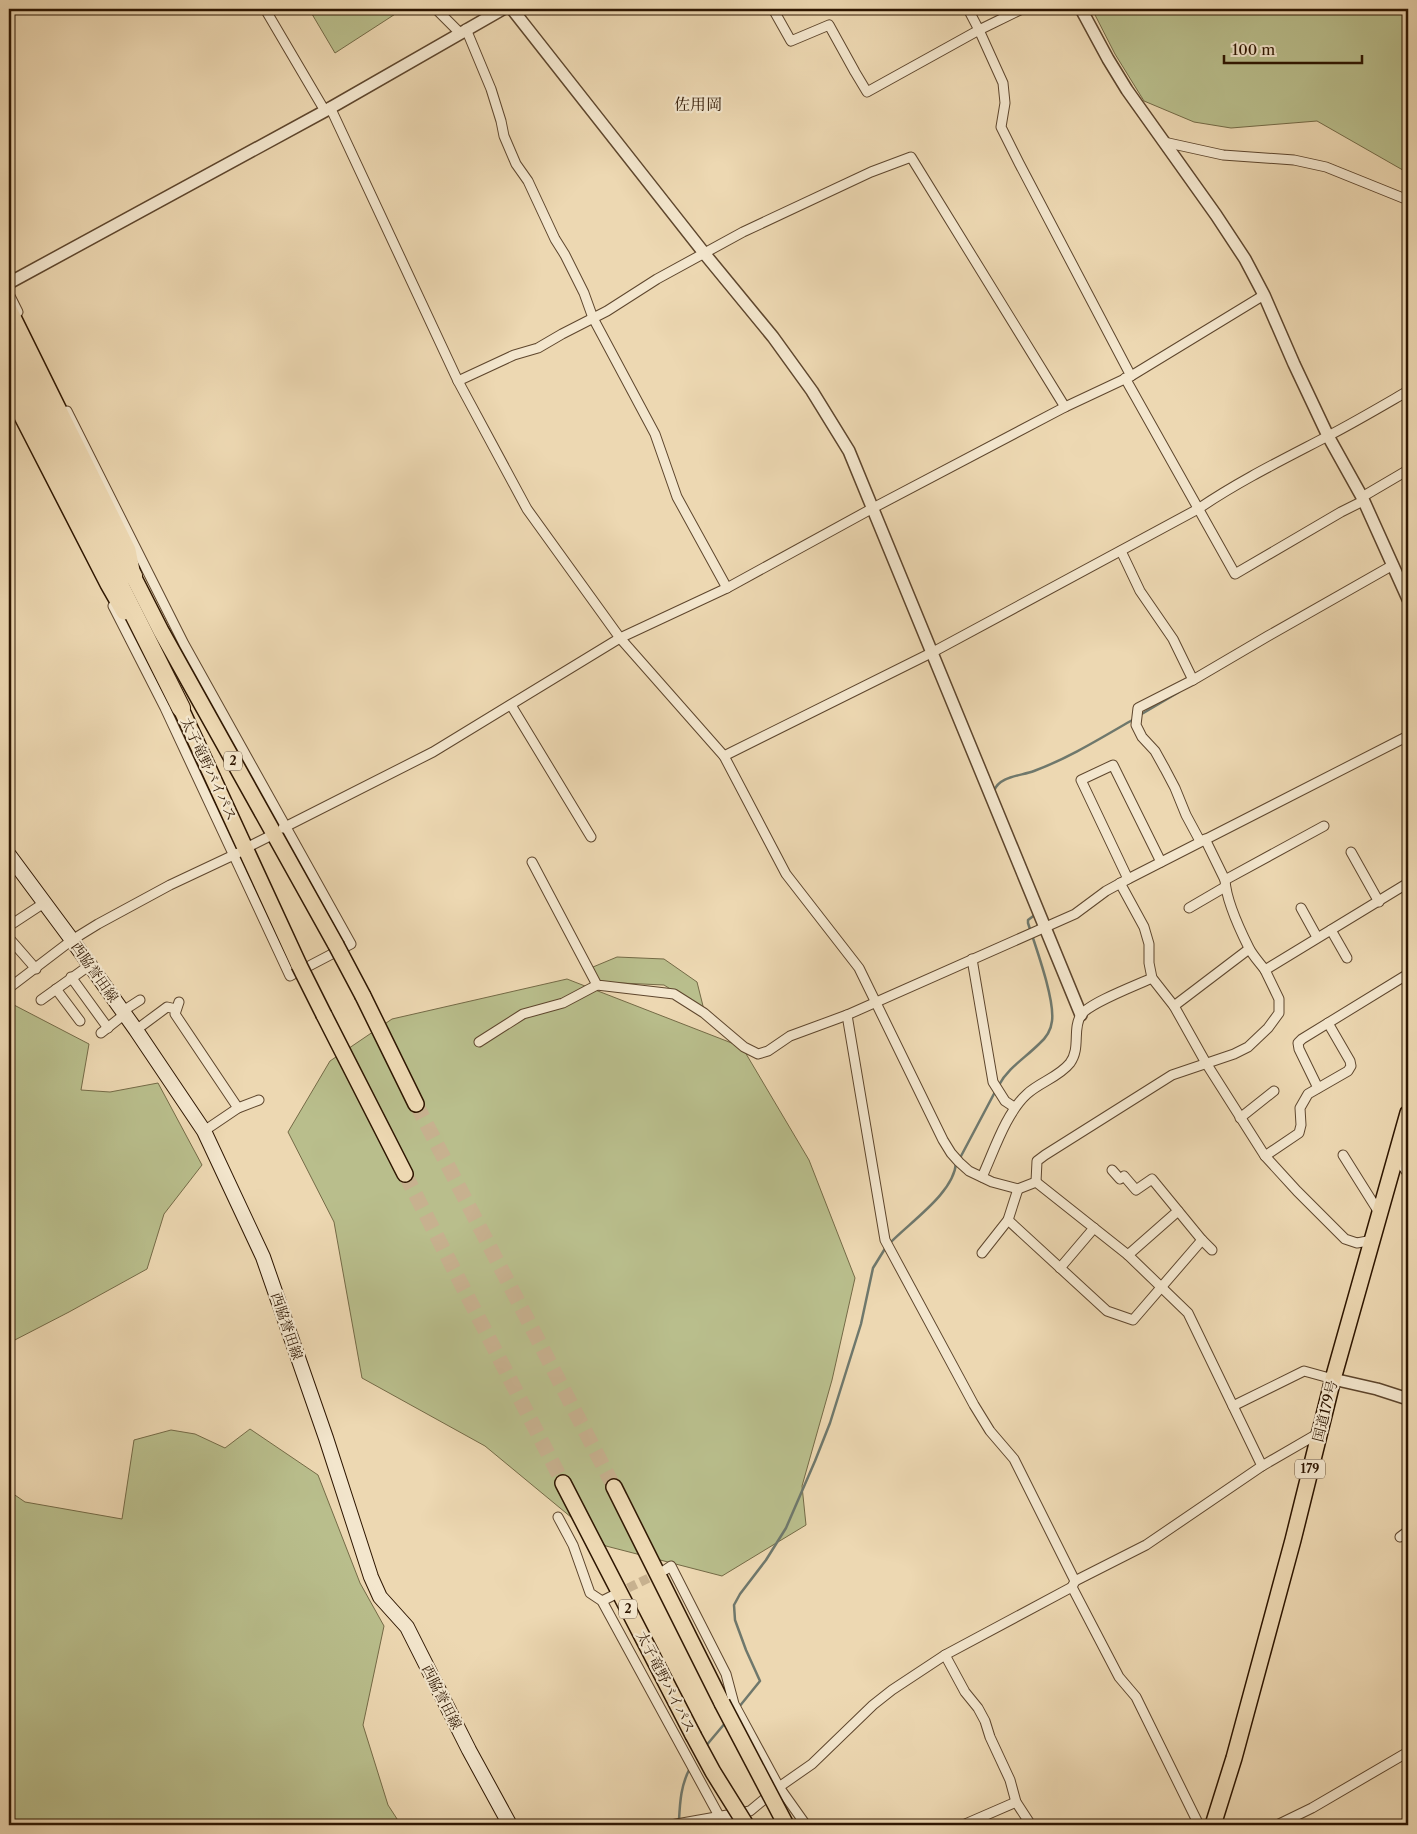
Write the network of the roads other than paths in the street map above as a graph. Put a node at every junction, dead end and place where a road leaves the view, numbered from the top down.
1 (265, 9) edge
2 (436, 9) edge
3 (503, 9) edge
4 (512, 9) edge
5 (773, 9) edge
6 (968, 9) edge
7 (1022, 9) edge
8 (1081, 9) edge
9 (979, 30) junction
10 (463, 31) junction
11 (328, 109) junction
12 (1164, 142) junction
13 (1408, 200) edge
14 (704, 253) junction
15 (9, 284) edge
16 (9, 294) edge
17 (1264, 295) junction
18 (9, 309) edge
19 (593, 318) junction
20 (9, 335) edge
21 (9, 365) edge
22 (1128, 377) junction
23 (458, 381) junction
24 (9, 391) edge
25 (1408, 391) edge
26 (9, 405) edge
27 (1065, 407) junction
28 (1328, 436) junction
29 (1408, 470) edge
30 (1362, 499) junction
31 (873, 508) junction
32 (1198, 509) junction
33 (1121, 551) junction
34 (114, 557) junction
35 (1393, 565) junction
36 (133, 576) joint
37 (727, 588) junction
38 (1408, 599) edge
39 (620, 638) junction
40 (933, 652) junction
41 (1193, 680) junction
42 (510, 705) junction
43 (181, 708) joint
44 (1408, 736) edge
45 (724, 756) junction
46 (1324, 826) dead end
47 (284, 828) junction
48 (268, 836) dead end
49 (592, 837) dead end
50 (1203, 840) junction
51 (252, 845) dead end
52 (1351, 852) dead end
53 (236, 854) junction
54 (9, 855) edge
55 (532, 862) dead end
56 (1161, 862) junction
57 (1124, 881) junction
58 (1408, 883) edge
59 (1225, 884) junction
60 (1379, 902) junction
61 (44, 903) junction
62 (1189, 908) dead end
63 (1301, 908) dead end
64 (9, 926) edge
65 (1045, 926) junction
66 (1331, 930) junction
67 (1317, 937) junction
68 (9, 938) edge
69 (72, 940) junction
70 (1250, 949) junction
71 (1347, 958) dead end
72 (972, 959) junction
73 (90, 965) junction
74 (36, 969) junction
75 (1265, 970) junction
76 (1408, 974) edge
77 (72, 977) junction
78 (1152, 978) junction
79 (597, 985) junction
80 (9, 988) edge
81 (56, 989) junction
82 (41, 1000) dead end
83 (140, 1000) dead end
84 (876, 1001) junction
85 (1174, 1006) junction
86 (124, 1013) junction
87 (847, 1015) junction
88 (1081, 1015) junction
89 (80, 1021) dead end
90 (1328, 1023) junction
91 (136, 1030) junction
92 (479, 1042) dead end
93 (1206, 1063) junction
94 (1318, 1088) junction
95 (1274, 1091) dead end
96 (259, 1100) dead end
97 (416, 1104) tunnel mouth
98 (1014, 1106) junction
99 (238, 1108) junction
100 (1408, 1113) edge
101 (1240, 1118) junction
102 (204, 1131) junction
103 (1343, 1154) dead end
104 (1265, 1156) junction
105 (1396, 1156) junction
106 (1112, 1170) dead end
107 (405, 1174) tunnel mouth
108 (1408, 1174) edge
109 (982, 1177) junction
110 (1036, 1182) junction
111 (1018, 1189) junction
112 (1178, 1211) junction
113 (1380, 1215) junction
114 (1008, 1220) junction
115 (1094, 1228) junction
116 (1202, 1240) junction
117 (1373, 1240) junction
118 (1212, 1250) dead end
119 (982, 1253) dead end
120 (1128, 1254) junction
121 (1060, 1268) junction
122 (1161, 1287) junction
123 (1333, 1379) junction
124 (1408, 1399) edge
125 (1233, 1406) junction
126 (1319, 1433) junction
127 (1262, 1466) junction
128 (563, 1483) tunnel mouth
129 (614, 1487) tunnel mouth
130 (558, 1518) dead end
131 (1408, 1531) edge
132 (1400, 1537) dead end
133 (668, 1568) dead end
134 (1074, 1584) junction
135 (612, 1596) tunnel mouth
136 (602, 1601) junction
137 (945, 1655) junction
138 (745, 1748) junction
139 (1408, 1752) edge
140 (779, 1787) junction
141 (1016, 1802) junction
142 (722, 1821) edge
143 (745, 1824) edge
144 (510, 1825) edge
145 (671, 1825) edge
146 (786, 1825) edge
147 (797, 1825) edge
148 (806, 1825) edge
149 (963, 1825) edge
150 (1031, 1825) edge
151 (1199, 1825) edge
152 (1213, 1825) edge
153 (1277, 1825) edge

1 - 11 street
2 - 10 street
3 - 10 street
4 - 14 street
5 - 9 street
6 - 9 street
7 - 9 street
8 - 12 street
9 - 22 street
10 - 11 street
10 - 19 street
11 - 15 street
11 - 23 street
12 - 13 street
12 - 17 street
14 - 19 street
14 - 27 street
14 - 31 street
16 - 47 street
17 - 22 street
17 - 28 street
18 - 34 highway
19 - 23 street
19 - 37 street
20 - 34 highway, 太子竜野バイパス / 2
21 - 34 highway, 太子竜野バイパス / 2
22 - 27 street
22 - 32 street
23 - 39 street
24 - 34 highway
25 - 28 street
26 - 53 street
27 - 31 street
28 - 30 street
28 - 32 street
29 - 30 street
30 - 32 street
30 - 35 street
31 - 37 street
31 - 40 street
32 - 33 street
33 - 40 street
33 - 41 street
34 - 36 highway, 太子竜野バイパス / 2
34 - 43 highway, 太子竜野バイパス / 2
35 - 38 street
35 - 41 street
36 - 97 highway, 太子竜野バイパス / 2, bridge
37 - 39 street
39 - 42 street
39 - 45 street
40 - 45 street
40 - 65 street
41 - 50 street
42 - 47 street
42 - 49 street
43 - 107 highway, 太子竜野バイパス / 2, bridge
44 - 50 street
45 - 84 street
46 - 59 street
47 - 53 street
48 - 51 street
50 - 56 street
50 - 59 street
52 - 60 street
53 - 69 street
54 - 61 main road, 西脇誉田線
55 - 79 street
56 - 57 street
56 - 57 street
57 - 65 street
57 - 78 street
58 - 60 street
59 - 62 street
59 - 70 street
60 - 66 street
61 - 64 street
61 - 69 main road, 西脇誉田線
63 - 67 street
65 - 72 street
65 - 88 street
66 - 67 street
66 - 71 street
67 - 75 street
68 - 74 street
69 - 73 main road, 西脇誉田線
69 - 74 street
70 - 75 street
70 - 85 street
72 - 84 street
72 - 98 street
73 - 77 street
73 - 86 main road, 西脇誉田線
74 - 80 street
75 - 93 street
76 - 90 street
77 - 81 street
77 - 86 street
78 - 85 street
78 - 88 street
79 - 87 street
79 - 92 street
81 - 82 street
81 - 89 street
83 - 86 street
84 - 87 street
84 - 109 street
85 - 93 street
86 - 91 main road, 西脇誉田線
87 - 134 street
88 - 98 street
90 - 94 street
90 - 94 street
91 - 99 street
91 - 102 main road, 西脇誉田線
93 - 101 street
93 - 110 street
94 - 104 street
95 - 101 street
96 - 99 street
98 - 109 street
99 - 102 street
100 - 105 highway, 国道179号 / 179
101 - 104 street
102 - 144 main road, 西脇誉田線
103 - 113 street
104 - 117 street
105 - 108 street
105 - 113 highway, 国道179号 / 179
106 - 112 street
109 - 111 street
110 - 111 street
110 - 115 street
111 - 114 street
112 - 116 street
112 - 120 street
113 - 117 highway, 国道179号 / 179
114 - 119 street
114 - 121 street
115 - 120 street
115 - 121 street
116 - 118 street
116 - 122 street
117 - 123 highway, 国道179号 / 179
120 - 122 street
121 - 122 street
122 - 125 street
123 - 124 street
123 - 125 street
123 - 126 highway, 国道179号 / 179
125 - 127 street
126 - 127 street
126 - 152 highway, 国道179号 / 179
127 - 134 street
128 - 143 highway, 太子竜野バイパス / 2, bridge
129 - 138 highway, bridge
130 - 136 street
131 - 132 street
133 - 140 street
134 - 137 street
134 - 151 street
135 - 136 street
136 - 142 street
137 - 140 street
137 - 141 street
138 - 146 highway, bridge
138 - 147 highway, bridge
139 - 153 street
140 - 142 street
140 - 148 street
141 - 149 street
141 - 150 street
142 - 145 street

